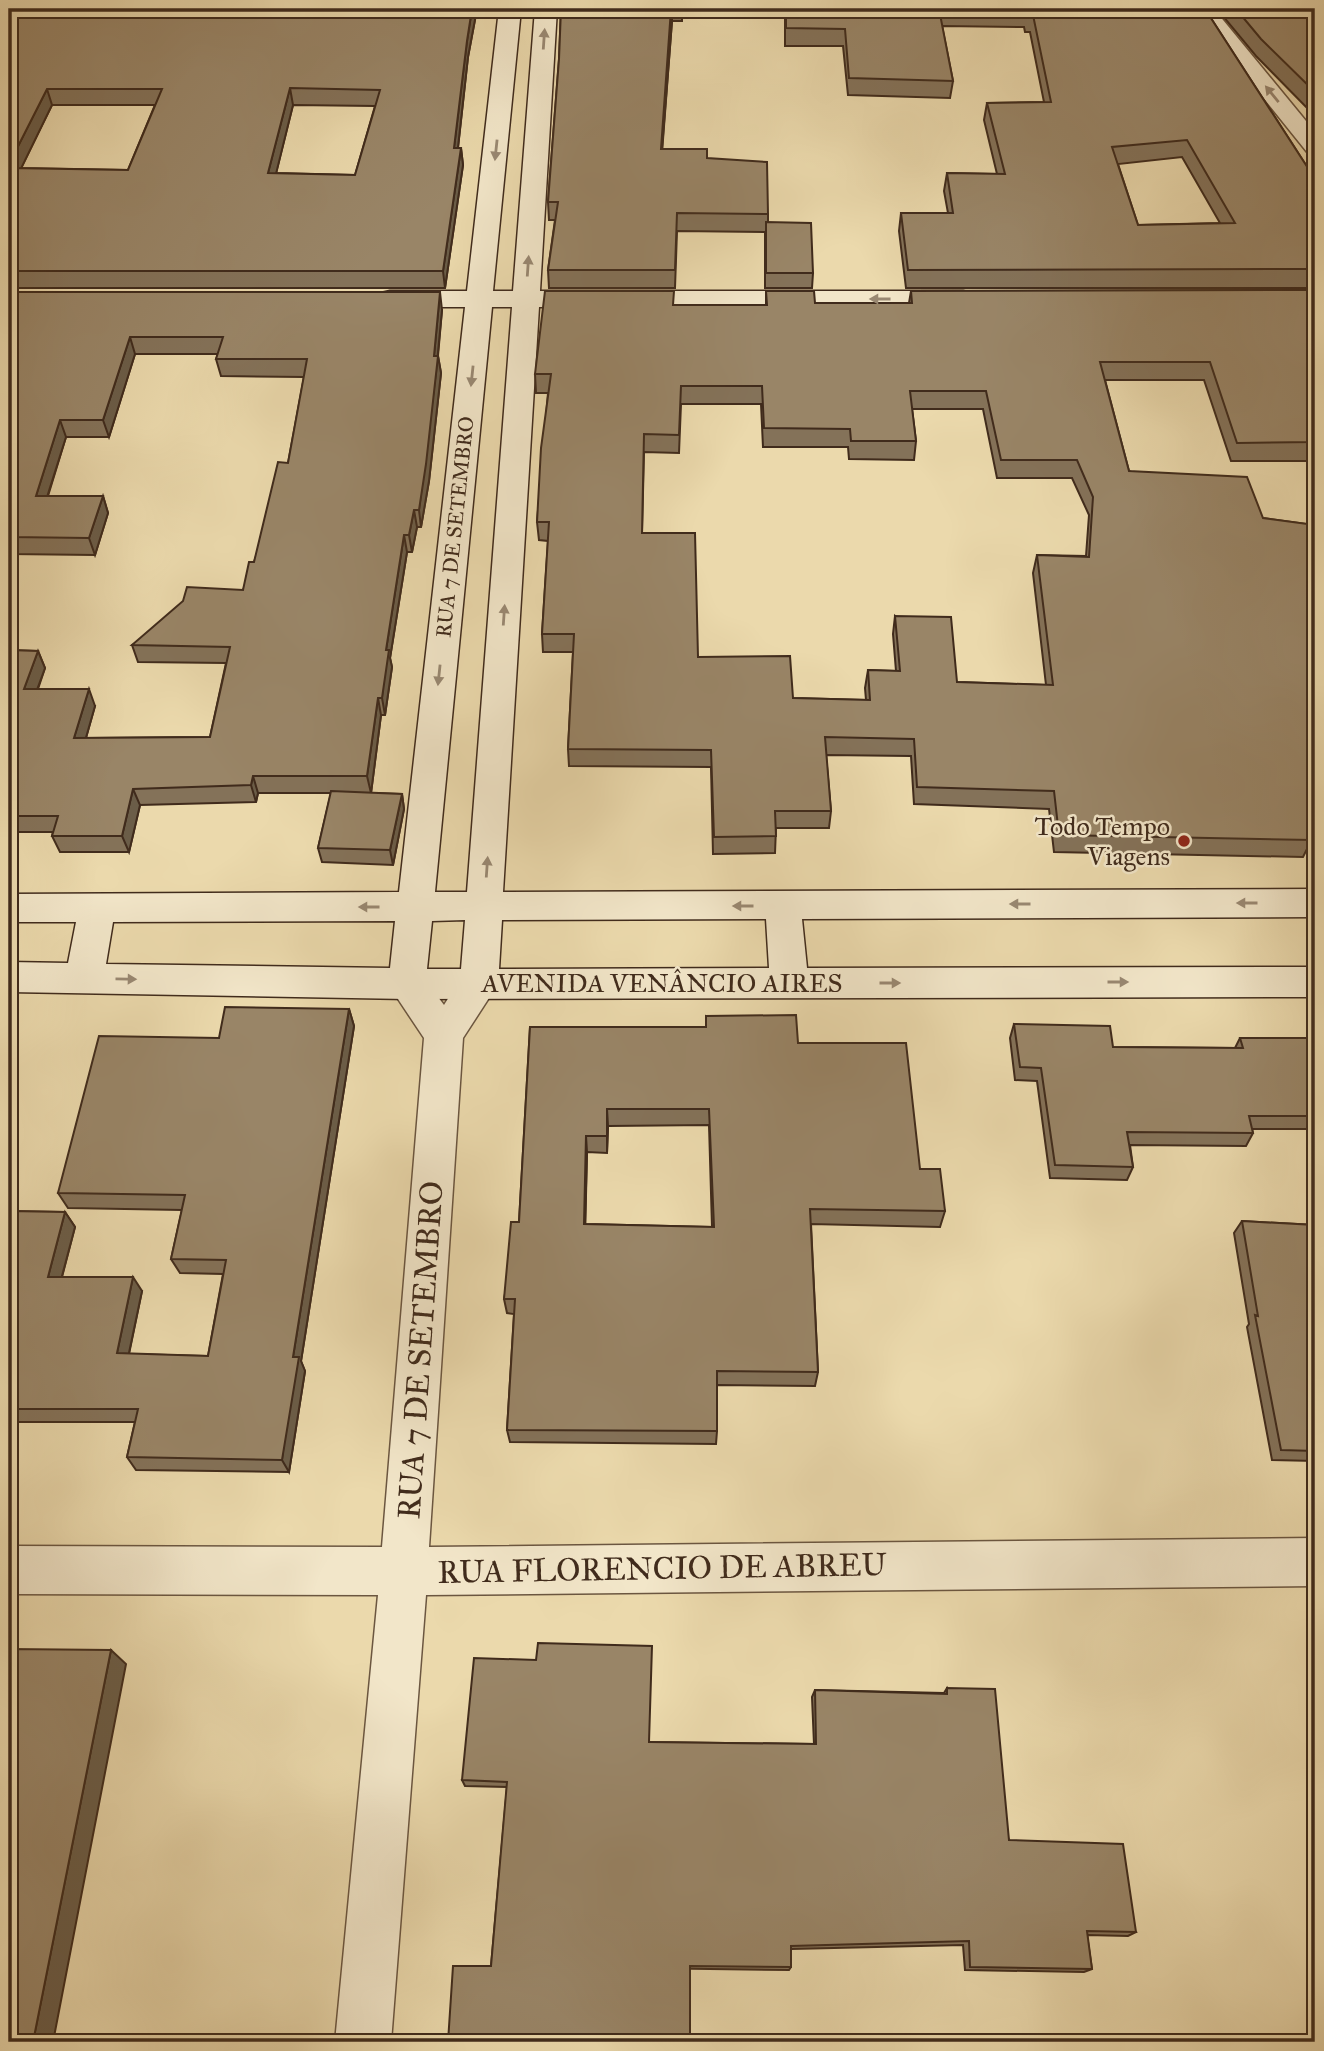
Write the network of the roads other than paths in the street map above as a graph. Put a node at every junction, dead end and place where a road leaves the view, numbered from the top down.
1 (510, 9) edge
2 (546, 9) edge
3 (1203, 9) edge
4 (501, 98) junction
5 (540, 98) junction
6 (1315, 147) edge
7 (370, 299) edge
8 (481, 299) junction
9 (526, 299) junction
10 (983, 299) edge
11 (451, 570) junction
12 (508, 570) junction
13 (1315, 903) edge
14 (783, 905) junction
15 (485, 906) junction
16 (414, 907) junction
17 (9, 908) edge
18 (97, 908) junction
19 (9, 977) edge
20 (83, 979) junction
21 (1315, 982) edge
22 (789, 983) junction
23 (407, 984) junction
24 (479, 984) junction
25 (444, 1035) junction
26 (1315, 1562) edge
27 (9, 1570) edge
28 (404, 1571) junction
29 (363, 2042) edge

1 - 4 street, RUA 7 DE SETEMBRO
5 -> 2 street, RUA 7 DE SETEMBRO
6 -> 3 street
4 - 5 street
4 -> 8 street, RUA 7 DE SETEMBRO
9 -> 5 street, RUA 7 DE SETEMBRO
7 - 8 street
8 - 9 street
8 -> 11 street, RUA 7 DE SETEMBRO
10 -> 9 street
9 - 12 street, RUA 7 DE SETEMBRO
11 - 12 street
11 -> 16 street, RUA 7 DE SETEMBRO
15 -> 12 street, RUA 7 DE SETEMBRO
13 -> 14 street
14 -> 15 street
14 - 22 street
15 - 16 street
15 - 24 street, RUA 7 DE SETEMBRO
16 -> 18 street
16 - 23 street, RUA 7 DE SETEMBRO
17 - 18 street
18 - 20 street
19 - 20 street, AVENIDA VENÂNCIO AIRES
20 -> 23 street, AVENIDA VENÂNCIO AIRES
22 -> 21 street, AVENIDA VENÂNCIO AIRES
22 - 24 street, AVENIDA VENÂNCIO AIRES
23 - 24 street, AVENIDA VENÂNCIO AIRES
23 - 25 street
24 - 25 street
25 - 28 street, RUA 7 DE SETEMBRO
26 - 28 street, RUA FLORENCIO DE ABREU
27 - 28 street, RUA FLORENCIO DE ABREU
28 - 29 street, RUA 7 DE SETEMBRO

